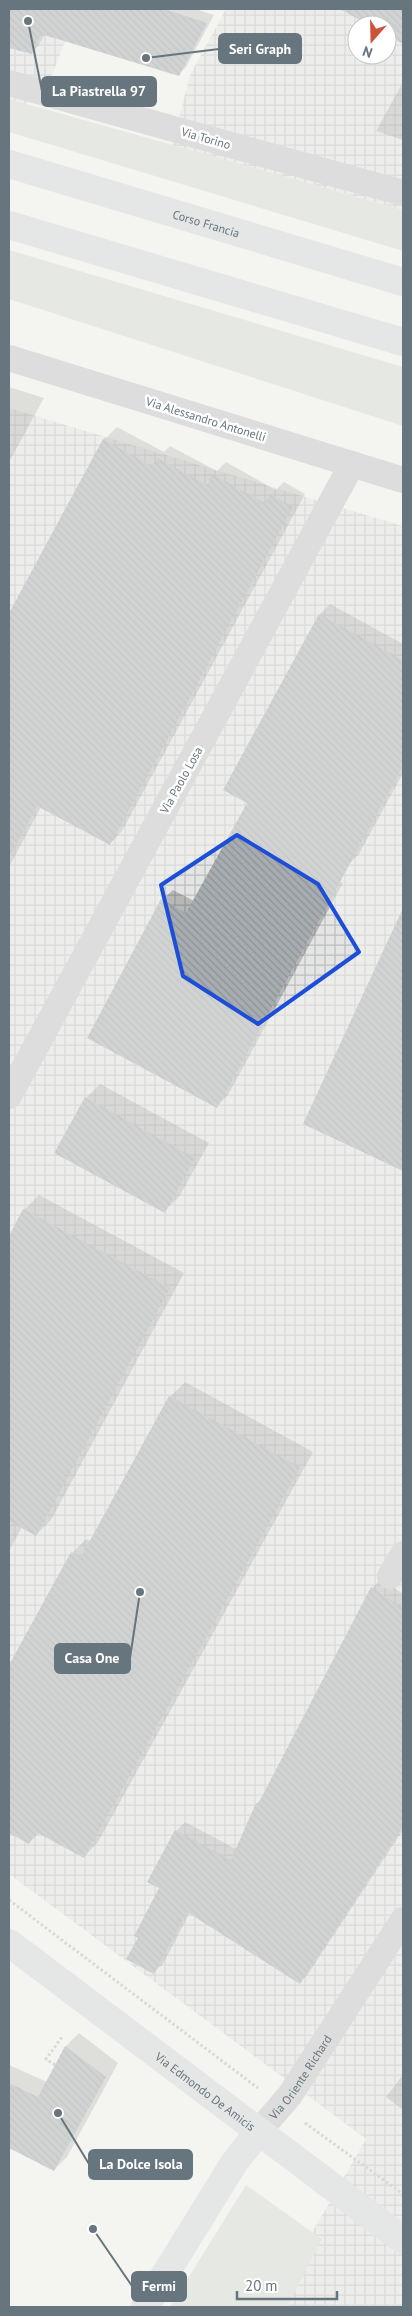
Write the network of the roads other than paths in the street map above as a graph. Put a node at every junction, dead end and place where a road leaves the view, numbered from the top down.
1 (9, 83) edge
2 (9, 164) edge
3 (403, 193) edge
4 (9, 225) edge
5 (403, 282) edge
6 (403, 342) edge
7 (9, 358) edge
8 (352, 464) junction
9 (403, 480) edge
10 (9, 1096) edge
11 (403, 1920) edge
12 (9, 1943) edge
13 (259, 2131) junction
14 (403, 2240) edge
15 (145, 2307) edge

1 - 3 street, Via Torino
2 - 5 main road, Corso Francia
4 - 6 main road
7 - 8 street, Via Alessandro Antonelli
8 - 9 street, Via Alessandro Antonelli
8 - 10 street, Via Paolo Losa
11 - 13 street, Via Oriente Richard
12 - 13 main road, Via Edmondo De Amicis
13 - 14 main road, Via Edmondo De Amicis
13 - 15 main road, Via Oriente Richard

